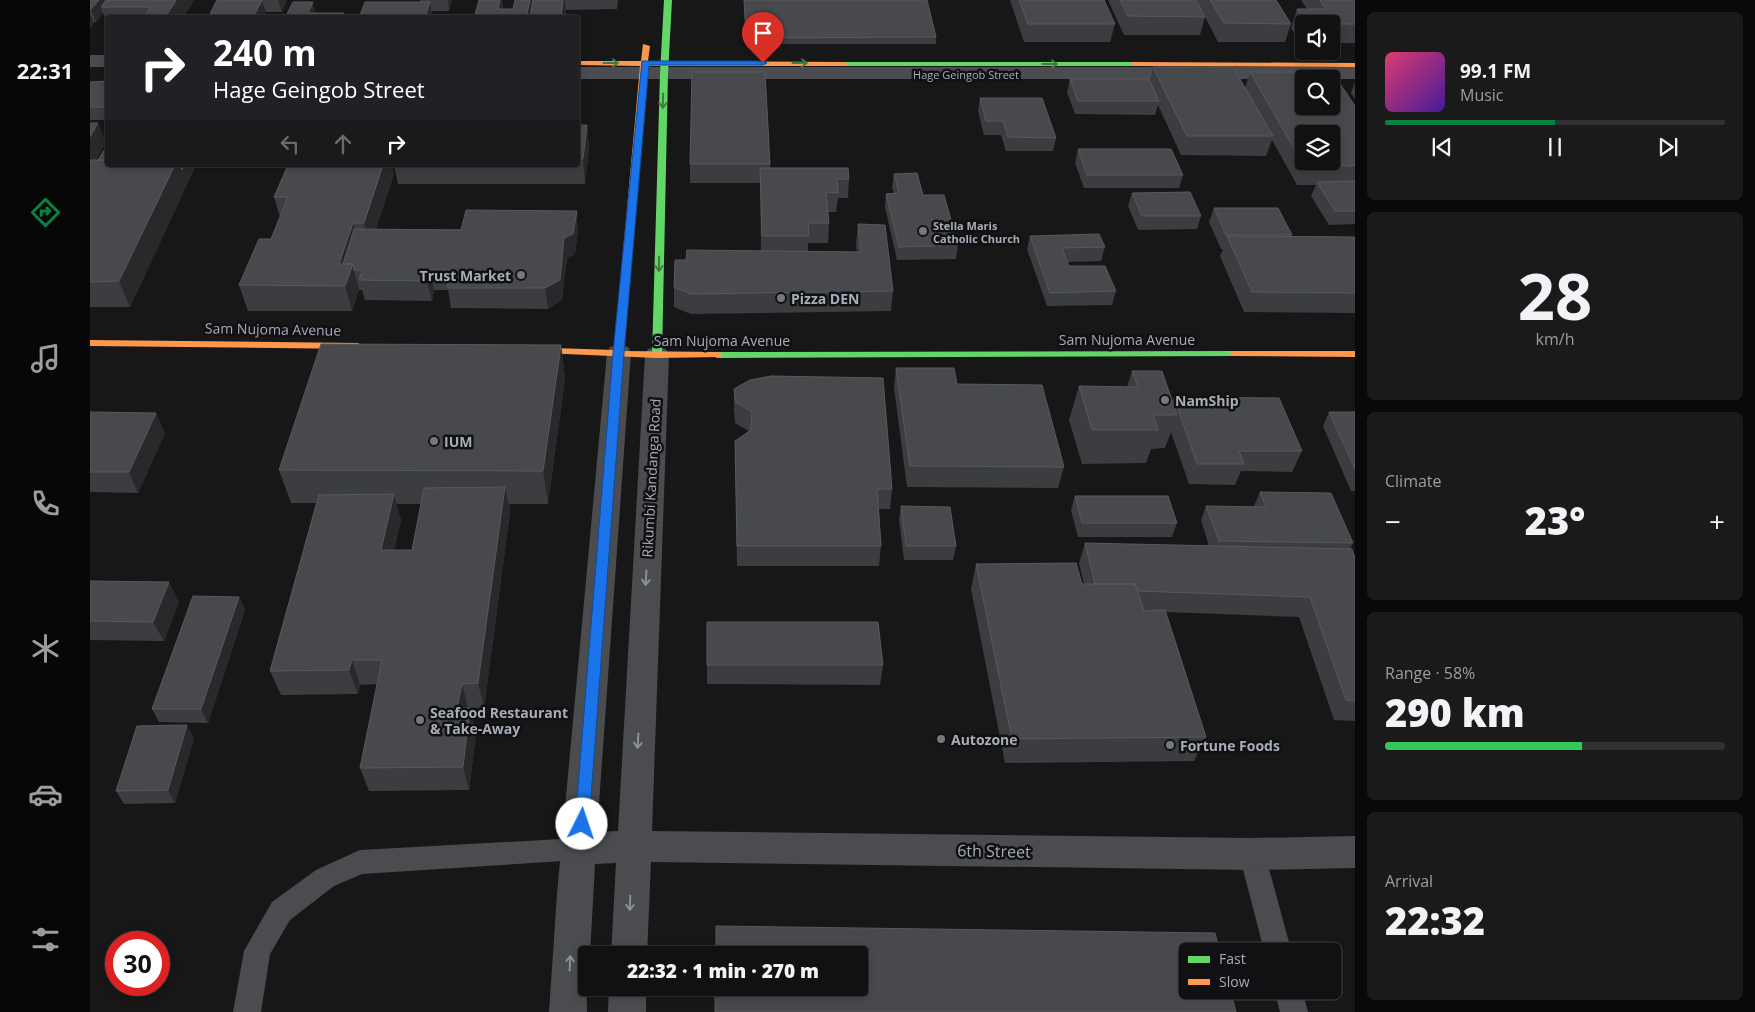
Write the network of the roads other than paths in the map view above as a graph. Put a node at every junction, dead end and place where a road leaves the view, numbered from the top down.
1 (668, 0) edge
2 (647, 36) dead end
3 (90, 61) edge
4 (105, 61) edge
5 (580, 63) edge
6 (1355, 65) edge
7 (645, 68) junction
8 (664, 68) junction
9 (90, 72) edge
10 (105, 72) edge
11 (580, 73) edge
12 (1355, 74) edge
13 (90, 344) edge
14 (373, 347) edge
15 (511, 350) edge
16 (618, 353) junction
17 (1355, 354) edge
18 (657, 355) junction
19 (632, 846) junction
20 (579, 848) junction
21 (1355, 852) edge
22 (1252, 854) junction
23 (1275, 942) edge
24 (629, 946) edge
25 (628, 996) edge
26 (247, 1012) edge
27 (568, 1012) edge
28 (627, 1012) edge

1 - 8 main road, Rikumbi Kandanga Road
2 - 7 main road
3 - 4 street
5 -> 7 main road, Hage Geingob Street
8 -> 6 main road, Hage Geingob Street
7 - 8 street, Hage Geingob Street
7 - 11 street, Hage Geingob Street
7 - 16 main road
8 - 12 street, Hage Geingob Street
8 -> 18 main road, Rikumbi Kandanga Road
9 - 10 street
13 - 14 main road, Sam Nujoma Avenue
15 - 16 main road, Sam Nujoma Avenue
16 - 18 main road, Sam Nujoma Avenue
16 - 20 street
17 - 18 main road, Sam Nujoma Avenue
18 -> 19 street, Rikumbi Kandanga Road
19 - 20 street, 6th Street
19 - 22 street, 6th Street
19 -> 24 street, Rikumbi Kandanga Road
20 - 26 lane
27 -> 20 street
21 - 22 street, 6th Street
22 - 23 lane
25 - 28 street

